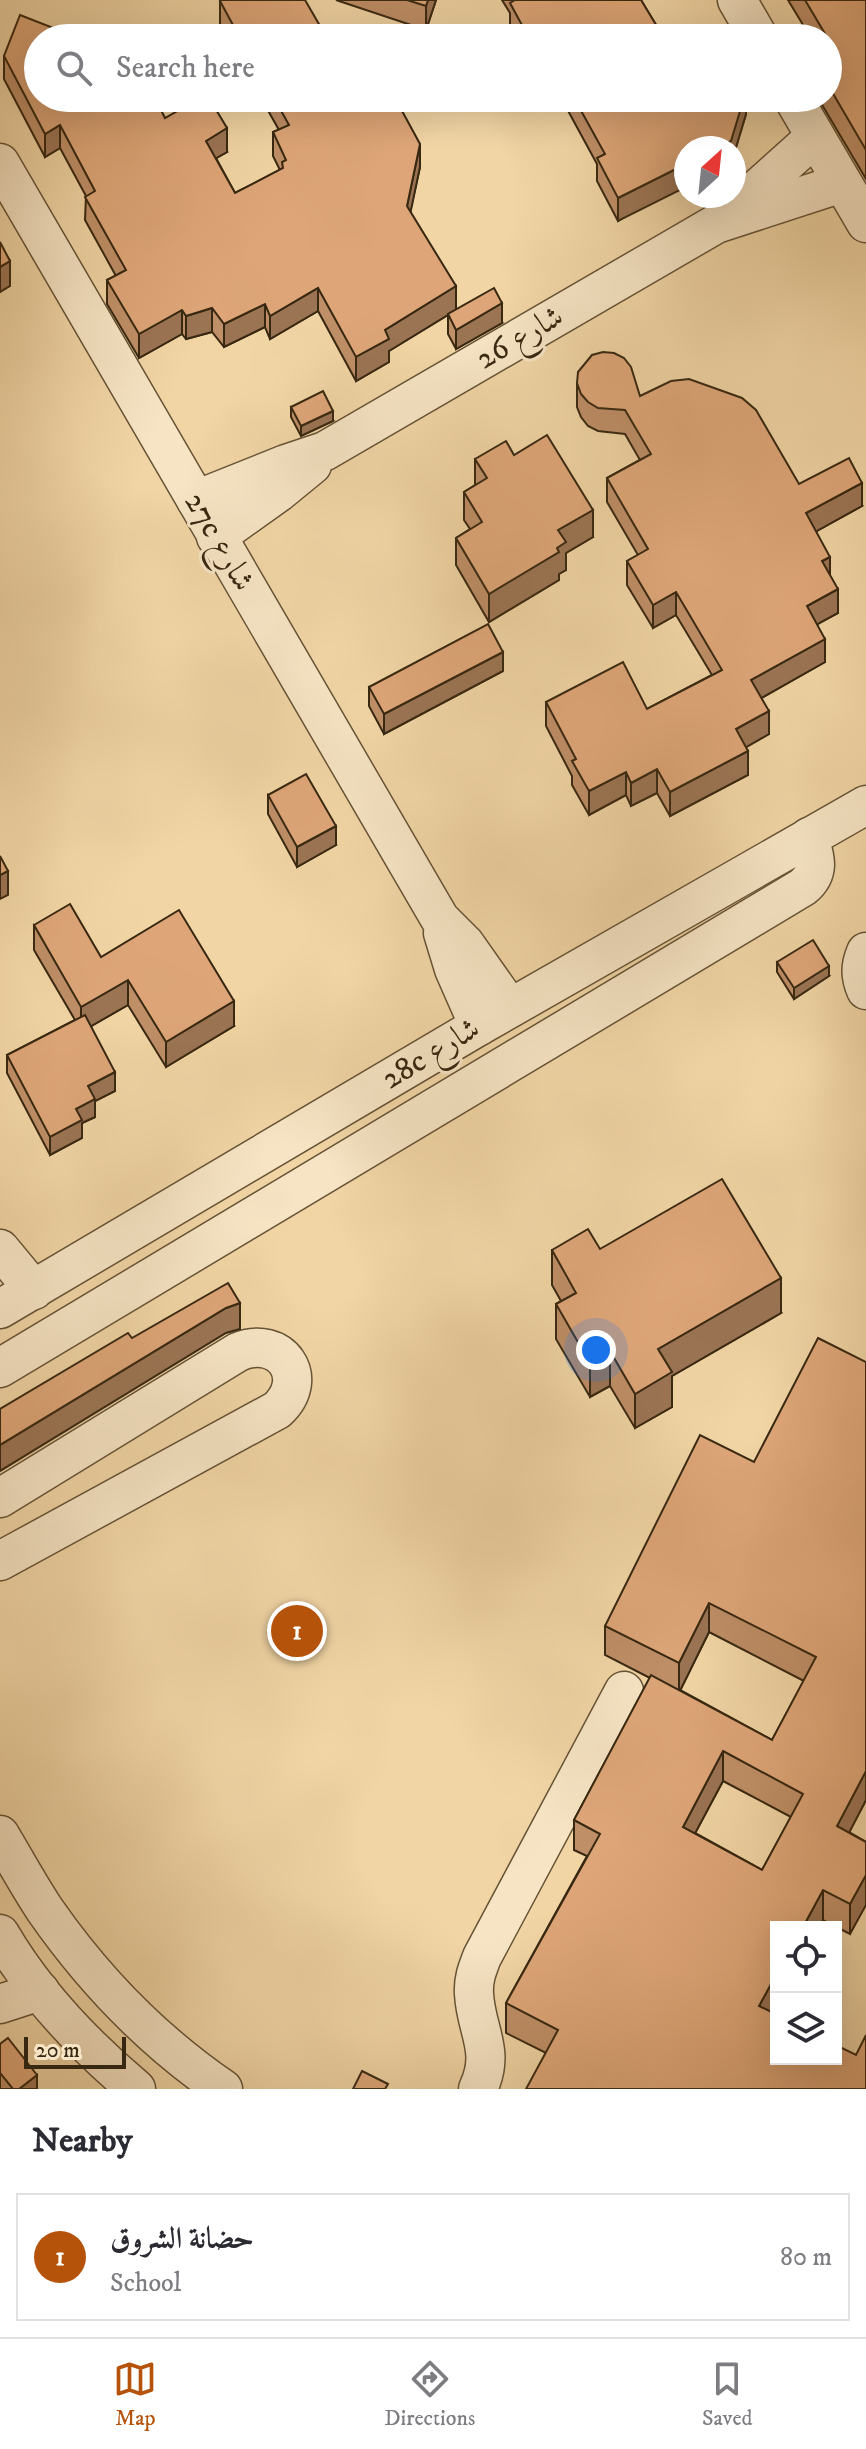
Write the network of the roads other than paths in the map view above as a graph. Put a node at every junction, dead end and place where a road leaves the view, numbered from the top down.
1 (737, 0) edge
2 (751, 24) edge
3 (801, 112) edge
4 (815, 137) junction
5 (0, 163) edge
6 (842, 183) junction
7 (866, 223) edge
8 (716, 224) junction
9 (325, 451) junction
10 (196, 500) junction
11 (216, 537) junction
12 (866, 805) edge
13 (809, 837) junction
14 (866, 952) edge
15 (866, 990) edge
16 (494, 1017) junction
17 (0, 1249) edge
18 (34, 1290) junction
19 (0, 1309) edge
20 (0, 1368) edge
21 (0, 1498) edge
22 (0, 1561) edge
23 (624, 1691) dead end
24 (0, 1835) edge
25 (2, 1942) edge
26 (40, 1991) junction
27 (0, 2004) edge
28 (136, 2089) edge
29 (223, 2089) edge
30 (478, 2089) edge

1 - 2 street
3 - 4 street
4 - 6 street
4 - 8 street, شارع 26
5 - 10 street, 27c شارع
6 - 7 street
6 - 8 street, شارع 26
8 - 9 street, شارع 26
9 - 10 street, شارع 26
9 - 11 street, شارع 26
10 - 11 street, 27c شارع
11 - 16 street, 27c شارع
12 - 13 street, 28c شارع
13 - 16 street, 28c شارع
13 - 20 street
14 - 15 street
16 - 18 street, 28c شارع
17 - 18 street
18 - 19 street, 28c شارع
21 - 22 street
23 - 30 street
24 - 29 street
25 - 26 street
26 - 27 street
26 - 28 street

